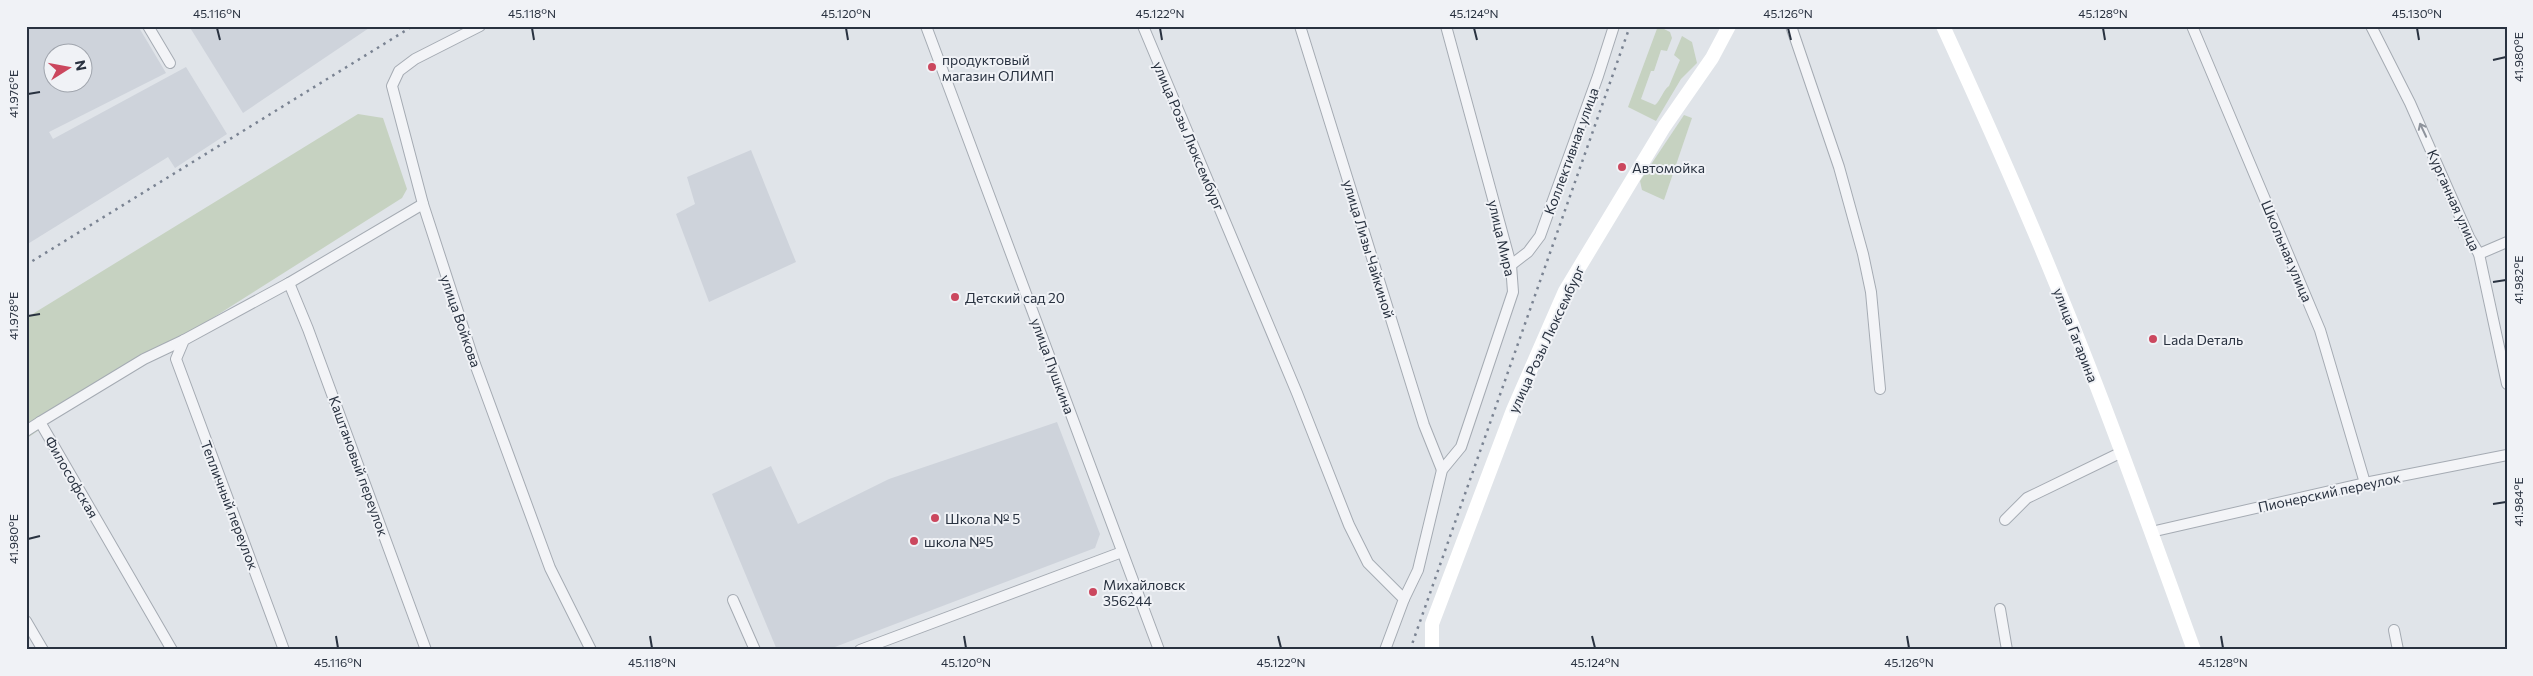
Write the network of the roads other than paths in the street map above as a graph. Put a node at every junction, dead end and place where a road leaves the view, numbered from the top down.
1 (148, 26) edge
2 (480, 26) edge
3 (926, 26) edge
4 (1142, 26) edge
5 (1300, 26) edge
6 (1446, 26) edge
7 (1614, 26) edge
8 (1730, 26) edge
9 (1791, 26) edge
10 (1943, 26) edge
11 (2192, 26) edge
12 (2371, 26) edge
13 (170, 63) dead end
14 (422, 204) junction
15 (2507, 242) edge
16 (2479, 254) junction
17 (1511, 265) junction
18 (289, 283) junction
19 (184, 340) junction
20 (2507, 384) edge
21 (1880, 389) dead end
22 (40, 422) junction
23 (26, 431) edge
24 (2122, 452) junction
25 (2507, 455) edge
26 (1442, 470) junction
27 (2365, 483) junction
28 (2005, 520) dead end
29 (2151, 532) junction
30 (1122, 552) junction
31 (1404, 599) junction
32 (733, 600) dead end
33 (2000, 610) dead end
34 (26, 621) edge
35 (2394, 630) dead end
36 (43, 650) edge
37 (172, 650) edge
38 (284, 650) edge
39 (426, 650) edge
40 (591, 650) edge
41 (755, 650) edge
42 (860, 650) edge
43 (1159, 650) edge
44 (1385, 650) edge
45 (1432, 650) edge
46 (2007, 650) edge
47 (2194, 650) edge
48 (2398, 650) edge

1 - 13 street
2 - 14 street, улица Войкова
3 - 30 street, улица Пушкина
4 - 31 street, улица Розы Люксембург
5 - 26 street, улица Лизы Чайкиной
6 - 17 street, улица Мира
7 - 17 street, Коллективная улица
8 - 45 main road, улица Розы Люксембург
9 - 21 street
10 - 24 main road, улица Гагарина
11 - 27 street, Школьная улица
16 -> 12 street, Курганная улица
14 - 18 street, Философская
14 - 40 street, улица Войкова
15 - 16 street
16 - 20 street, Курганная улица
17 - 26 street, улица Мира
18 - 19 street, Философская
18 - 39 street, Каштановый переулок
19 - 22 street, Философская
19 - 38 street, Тепличный переулок
22 - 23 street
22 - 37 street, Философская
24 - 28 street
24 - 29 main road, улица Гагарина
25 - 27 street, Пионерский переулок
26 - 31 street
27 - 29 street, Пионерский переулок
29 - 47 main road, улица Гагарина
30 - 42 street
30 - 43 street, улица Пушкина
31 - 44 street
32 - 41 street
33 - 46 street
34 - 36 street
35 - 48 street

